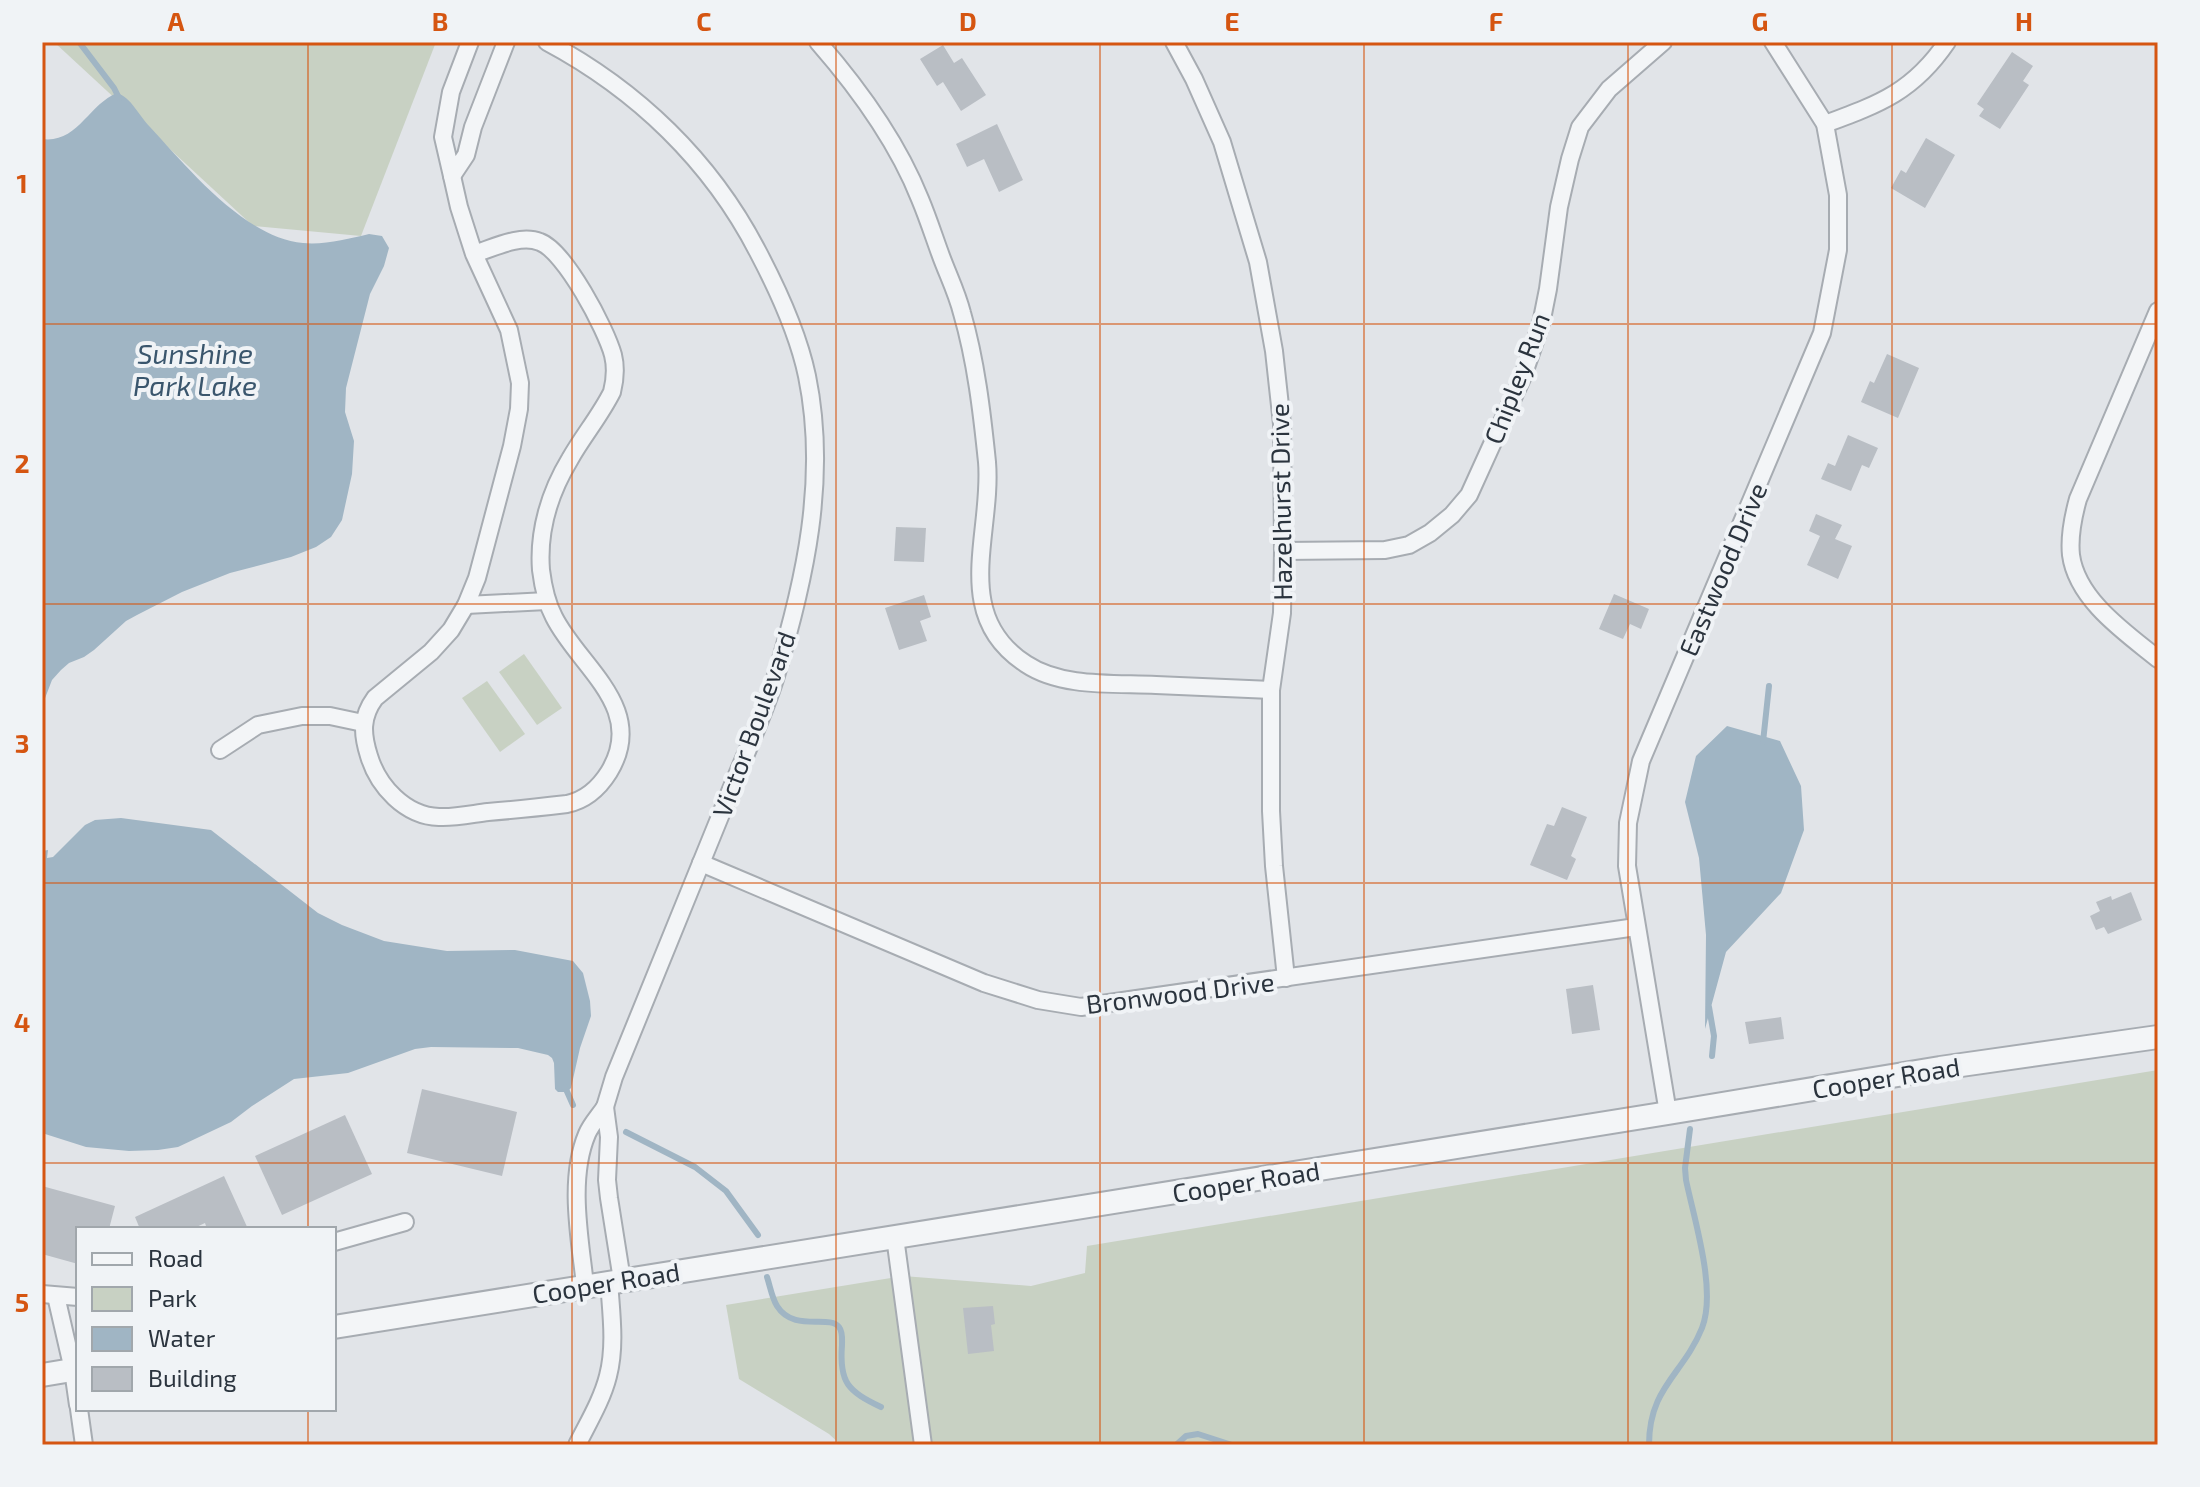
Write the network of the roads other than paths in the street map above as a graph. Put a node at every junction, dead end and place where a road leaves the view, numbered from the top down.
1 (470, 42) edge
2 (506, 42) edge
3 (547, 42) edge
4 (818, 42) edge
5 (1174, 42) edge
6 (1663, 42) edge
7 (1773, 42) edge
8 (1947, 42) edge
9 (1825, 124) junction
10 (452, 176) junction
11 (474, 254) junction
12 (2158, 311) edge
13 (1283, 551) junction
14 (547, 601) junction
15 (466, 605) junction
16 (2158, 659) edge
17 (1271, 690) junction
18 (363, 723) junction
19 (220, 750) dead end
20 (701, 863) junction
21 (1636, 927) junction
22 (1286, 978) junction
23 (2158, 1037) edge
24 (605, 1107) junction
25 (1668, 1113) junction
26 (405, 1222) dead end
27 (895, 1237) junction
28 (336, 1241) edge
29 (616, 1280) junction
30 (585, 1285) junction
31 (49, 1295) edge
32 (76, 1297) edge
33 (336, 1327) edge
34 (76, 1369) edge
35 (42, 1375) edge
36 (79, 1411) edge
37 (84, 1445) edge
38 (577, 1445) edge
39 (923, 1445) edge

1 - 10 street
2 - 10 street
3 - 20 street, Victor Boulevard
4 - 17 street
5 - 13 street, Hazelhurst Drive
6 - 13 street, Chipley Run
7 - 9 street, Eastwood Drive
8 - 9 street
9 - 21 street, Eastwood Drive
10 - 11 street
11 - 14 street
11 - 15 street
12 - 16 street
13 - 17 street, Hazelhurst Drive
14 - 15 street
14 - 18 street
15 - 18 street
17 - 22 street, Hazelhurst Drive
18 - 19 street
20 - 22 street, Bronwood Drive
20 - 24 street, Victor Boulevard
21 - 22 street, Bronwood Drive
21 - 25 street, Eastwood Drive
23 - 25 street, Cooper Road
24 - 29 street, Victor Boulevard
24 - 30 street, Victor Boulevard
25 - 27 street, Cooper Road
26 - 28 street
27 - 29 street, Cooper Road
27 - 39 street
29 - 30 street, Cooper Road
29 - 38 street, Victor Boulevard
30 - 33 street, Cooper Road
31 - 32 street
31 - 34 street
34 - 35 street
36 - 37 street

